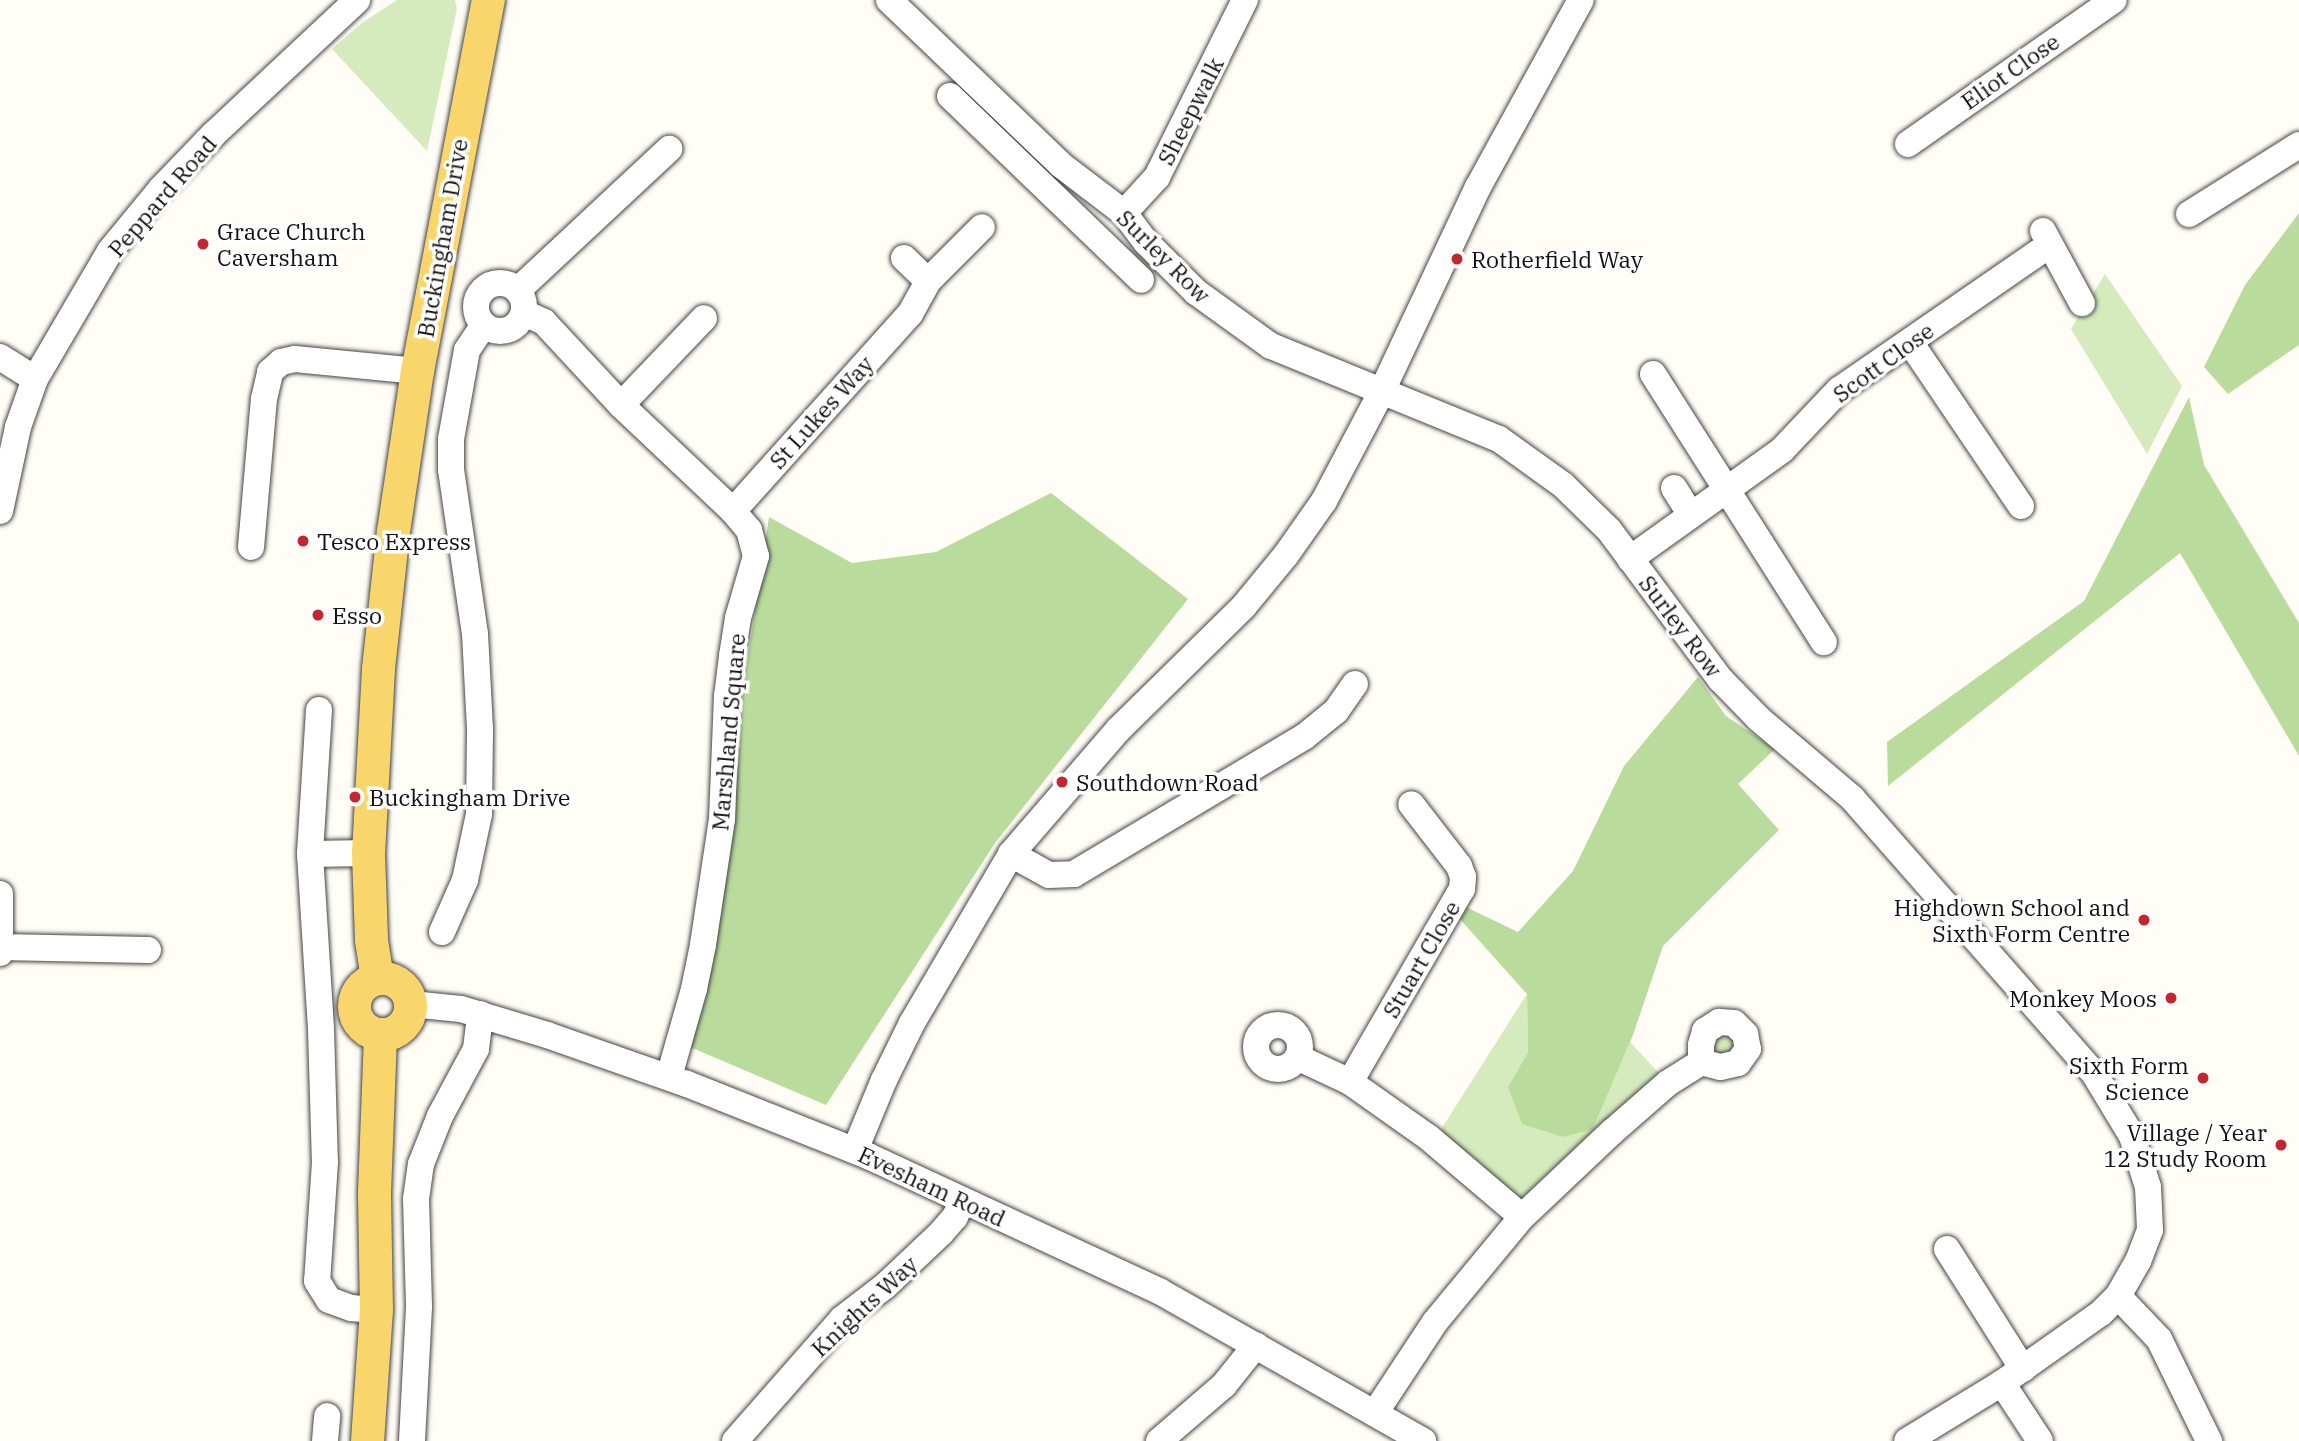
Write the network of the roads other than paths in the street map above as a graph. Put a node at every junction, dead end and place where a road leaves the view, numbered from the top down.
1 (357, 0) edge
2 (488, 0) edge
3 (889, 0) edge
4 (1245, 0) edge
5 (1581, 0) edge
6 (2113, 0) edge
7 (950, 96) dead end
8 (1908, 144) dead end
9 (2299, 145) edge
10 (669, 149) dead end
11 (1118, 209) junction
12 (2189, 214) dead end
13 (982, 227) dead end
14 (1090, 232) junction
15 (904, 258) dead end
16 (1141, 280) dead end
17 (928, 281) junction
18 (521, 302) junction
19 (2082, 303) dead end
20 (704, 318) dead end
21 (484, 325) junction
22 (1910, 342) junction
23 (0, 357) edge
24 (417, 371) junction
25 (1653, 374) dead end
26 (35, 379) junction
27 (1382, 391) junction
28 (621, 405) junction
29 (1674, 488) dead end
30 (1726, 490) junction
31 (0, 502) edge
32 (2021, 506) dead end
33 (733, 510) junction
34 (1691, 515) junction
35 (251, 547) dead end
36 (1629, 559) junction
37 (1824, 642) dead end
38 (1355, 684) dead end
39 (319, 710) dead end
40 (1411, 804) dead end
41 (368, 853) junction
42 (310, 854) junction
43 (1011, 854) junction
44 (0, 894) edge
45 (442, 932) dead end
46 (1, 947) edge
47 (148, 950) dead end
48 (0, 953) edge
49 (377, 978) junction
50 (411, 1004) junction
51 (480, 1014) junction
52 (380, 1035) junction
53 (1300, 1058) dead end
54 (1701, 1062) dead end
55 (668, 1077) junction
56 (1350, 1082) junction
57 (855, 1150) junction
58 (962, 1201) junction
59 (1522, 1217) junction
60 (1947, 1249) dead end
61 (2118, 1296) junction
62 (376, 1310) junction
63 (1256, 1345) junction
64 (2013, 1376) junction
65 (1375, 1413) junction
66 (367, 1441) edge
67 (412, 1441) edge
68 (735, 1441) edge
69 (1158, 1441) edge
70 (1423, 1441) edge
71 (1907, 1441) edge
72 (2040, 1441) edge
73 (2209, 1441) edge

1 - 26 street, Peppard Road
2 - 24 main road, Buckingham Drive
3 - 11 street, Surley Row
4 - 11 street, Sheepwalk
5 - 27 street
6 - 8 street, Eliot Close
7 - 14 street
9 - 12 street
10 - 18 street
11 - 14 street, Sheepwalk
11 - 27 street, Surley Row
13 - 17 street, St Lukes Way
14 - 16 street
15 - 17 street
17 - 33 street, St Lukes Way
18 - 21 street
18 - 21 street
18 - 28 street, Marshland Square
19 - 22 street, Scott Close
20 - 28 street
21 - 45 street, Buckingham Drive
22 - 30 street, Scott Close
22 - 32 street
23 - 26 street
24 - 35 street
24 - 41 main road, Buckingham Drive
25 - 30 street
26 - 31 street, Peppard Road
27 - 36 street, Surley Row
27 - 43 street
28 - 33 street, Marshland Square
29 - 34 street
30 - 34 street, Scott Close
30 - 37 street
33 - 55 street, Marshland Square
34 - 36 street, Scott Close
36 - 61 street, Surley Row
38 - 43 street
39 - 42 street
40 - 56 street, Stuart Close
41 - 42 street
41 - 49 main road, Buckingham Drive
42 - 62 street
43 - 57 street
44 - 46 street
46 - 47 street
46 - 48 street
49 - 50 main road
49 - 52 main road
50 - 51 street, Evesham Road
50 - 52 main road
51 - 55 street, Evesham Road
51 - 67 street
52 - 62 main road
53 - 56 street
54 - 59 street
55 - 57 street, Evesham Road
56 - 59 street
57 - 58 street, Evesham Road
58 - 63 street, Evesham Road
58 - 68 street, Knights Way
59 - 65 street
60 - 64 street
61 - 64 street, Surley Row
61 - 73 street
62 - 66 main road
63 - 65 street, Evesham Road
63 - 69 street
64 - 71 street, Surley Row
64 - 72 street
65 - 70 street, Evesham Road

